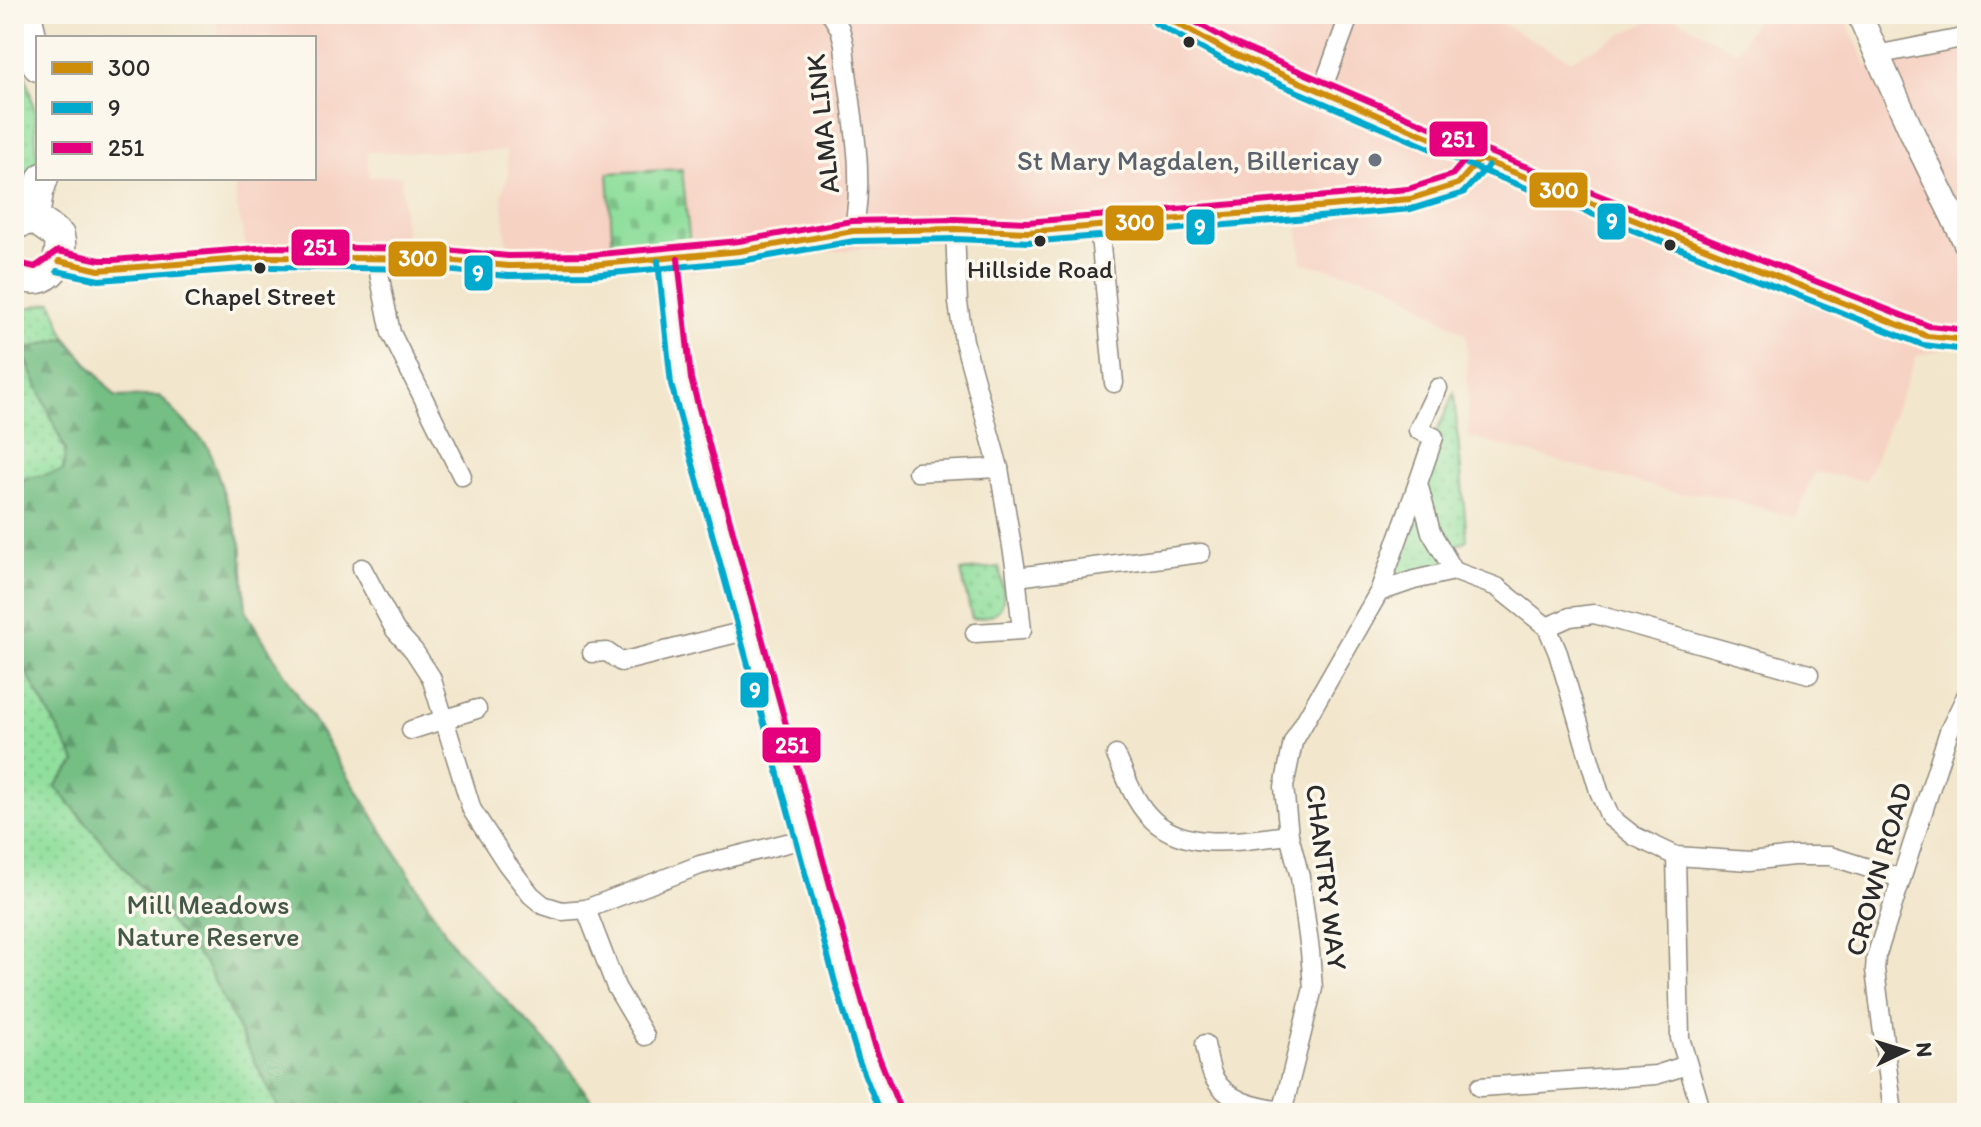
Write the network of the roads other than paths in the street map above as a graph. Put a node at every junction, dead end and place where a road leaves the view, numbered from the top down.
1 (26, 14) edge
2 (831, 14) edge
3 (1160, 14) edge
4 (1350, 14) edge
5 (1859, 14) edge
6 (1967, 37) edge
7 (1876, 55) junction
8 (36, 57) edge
9 (1322, 90) junction
10 (1480, 159) junction
11 (42, 180) edge
12 (24, 221) edge
13 (1099, 225) junction
14 (955, 229) junction
15 (853, 231) junction
16 (1967, 245) edge
17 (376, 258) junction
18 (668, 260) junction
19 (59, 261) junction
20 (19, 279) edge
21 (1967, 340) edge
22 (1114, 383) dead end
23 (1438, 388) dead end
24 (999, 468) junction
25 (917, 472) dead end
26 (462, 476) dead end
27 (1418, 483) junction
28 (1201, 553) dead end
29 (362, 568) dead end
30 (1454, 571) junction
31 (1017, 577) junction
32 (1379, 592) junction
33 (1547, 627) junction
34 (749, 630) junction
35 (975, 633) dead end
36 (592, 653) dead end
37 (1809, 674) dead end
38 (1967, 694) edge
39 (477, 709) dead end
40 (444, 721) junction
41 (411, 730) dead end
42 (1116, 755) dead end
43 (1289, 835) junction
44 (807, 838) junction
45 (1676, 856) junction
46 (1900, 878) junction
47 (586, 909) junction
48 (645, 1036) dead end
49 (1205, 1044) dead end
50 (1687, 1065) junction
51 (1480, 1087) dead end
52 (1282, 1112) edge
53 (891, 1113) edge
54 (1702, 1113) edge
55 (1893, 1113) edge

1 - 8 main road
2 - 15 street, ALMA LINK
3 - 9 main road
4 - 9 street
5 - 7 street
6 - 7 street
7 - 16 street
9 - 10 main road
10 - 13 street
10 - 21 main road
11 - 12 main road
12 - 19 main road
13 - 14 street
13 - 22 street
14 - 15 street
14 - 24 street
15 - 18 street
17 - 18 street
17 - 19 street
17 - 26 street
18 - 34 street
19 - 20 main road
23 - 27 street, CHANTRY WAY
24 - 25 street
24 - 31 street
27 - 30 street
27 - 32 street, CHANTRY WAY
28 - 31 street
29 - 40 street
30 - 32 street
30 - 33 street
31 - 35 street
32 - 43 street, CHANTRY WAY
33 - 37 street
33 - 45 street
34 - 36 street
34 - 44 street
38 - 46 street, CROWN ROAD
39 - 40 street
40 - 41 street
40 - 47 street
42 - 43 street
43 - 52 street, CHANTRY WAY
44 - 47 street
44 - 53 street
45 - 46 street
45 - 50 street
46 - 55 street, CROWN ROAD
47 - 48 street
49 - 52 street
50 - 51 street
50 - 54 street

